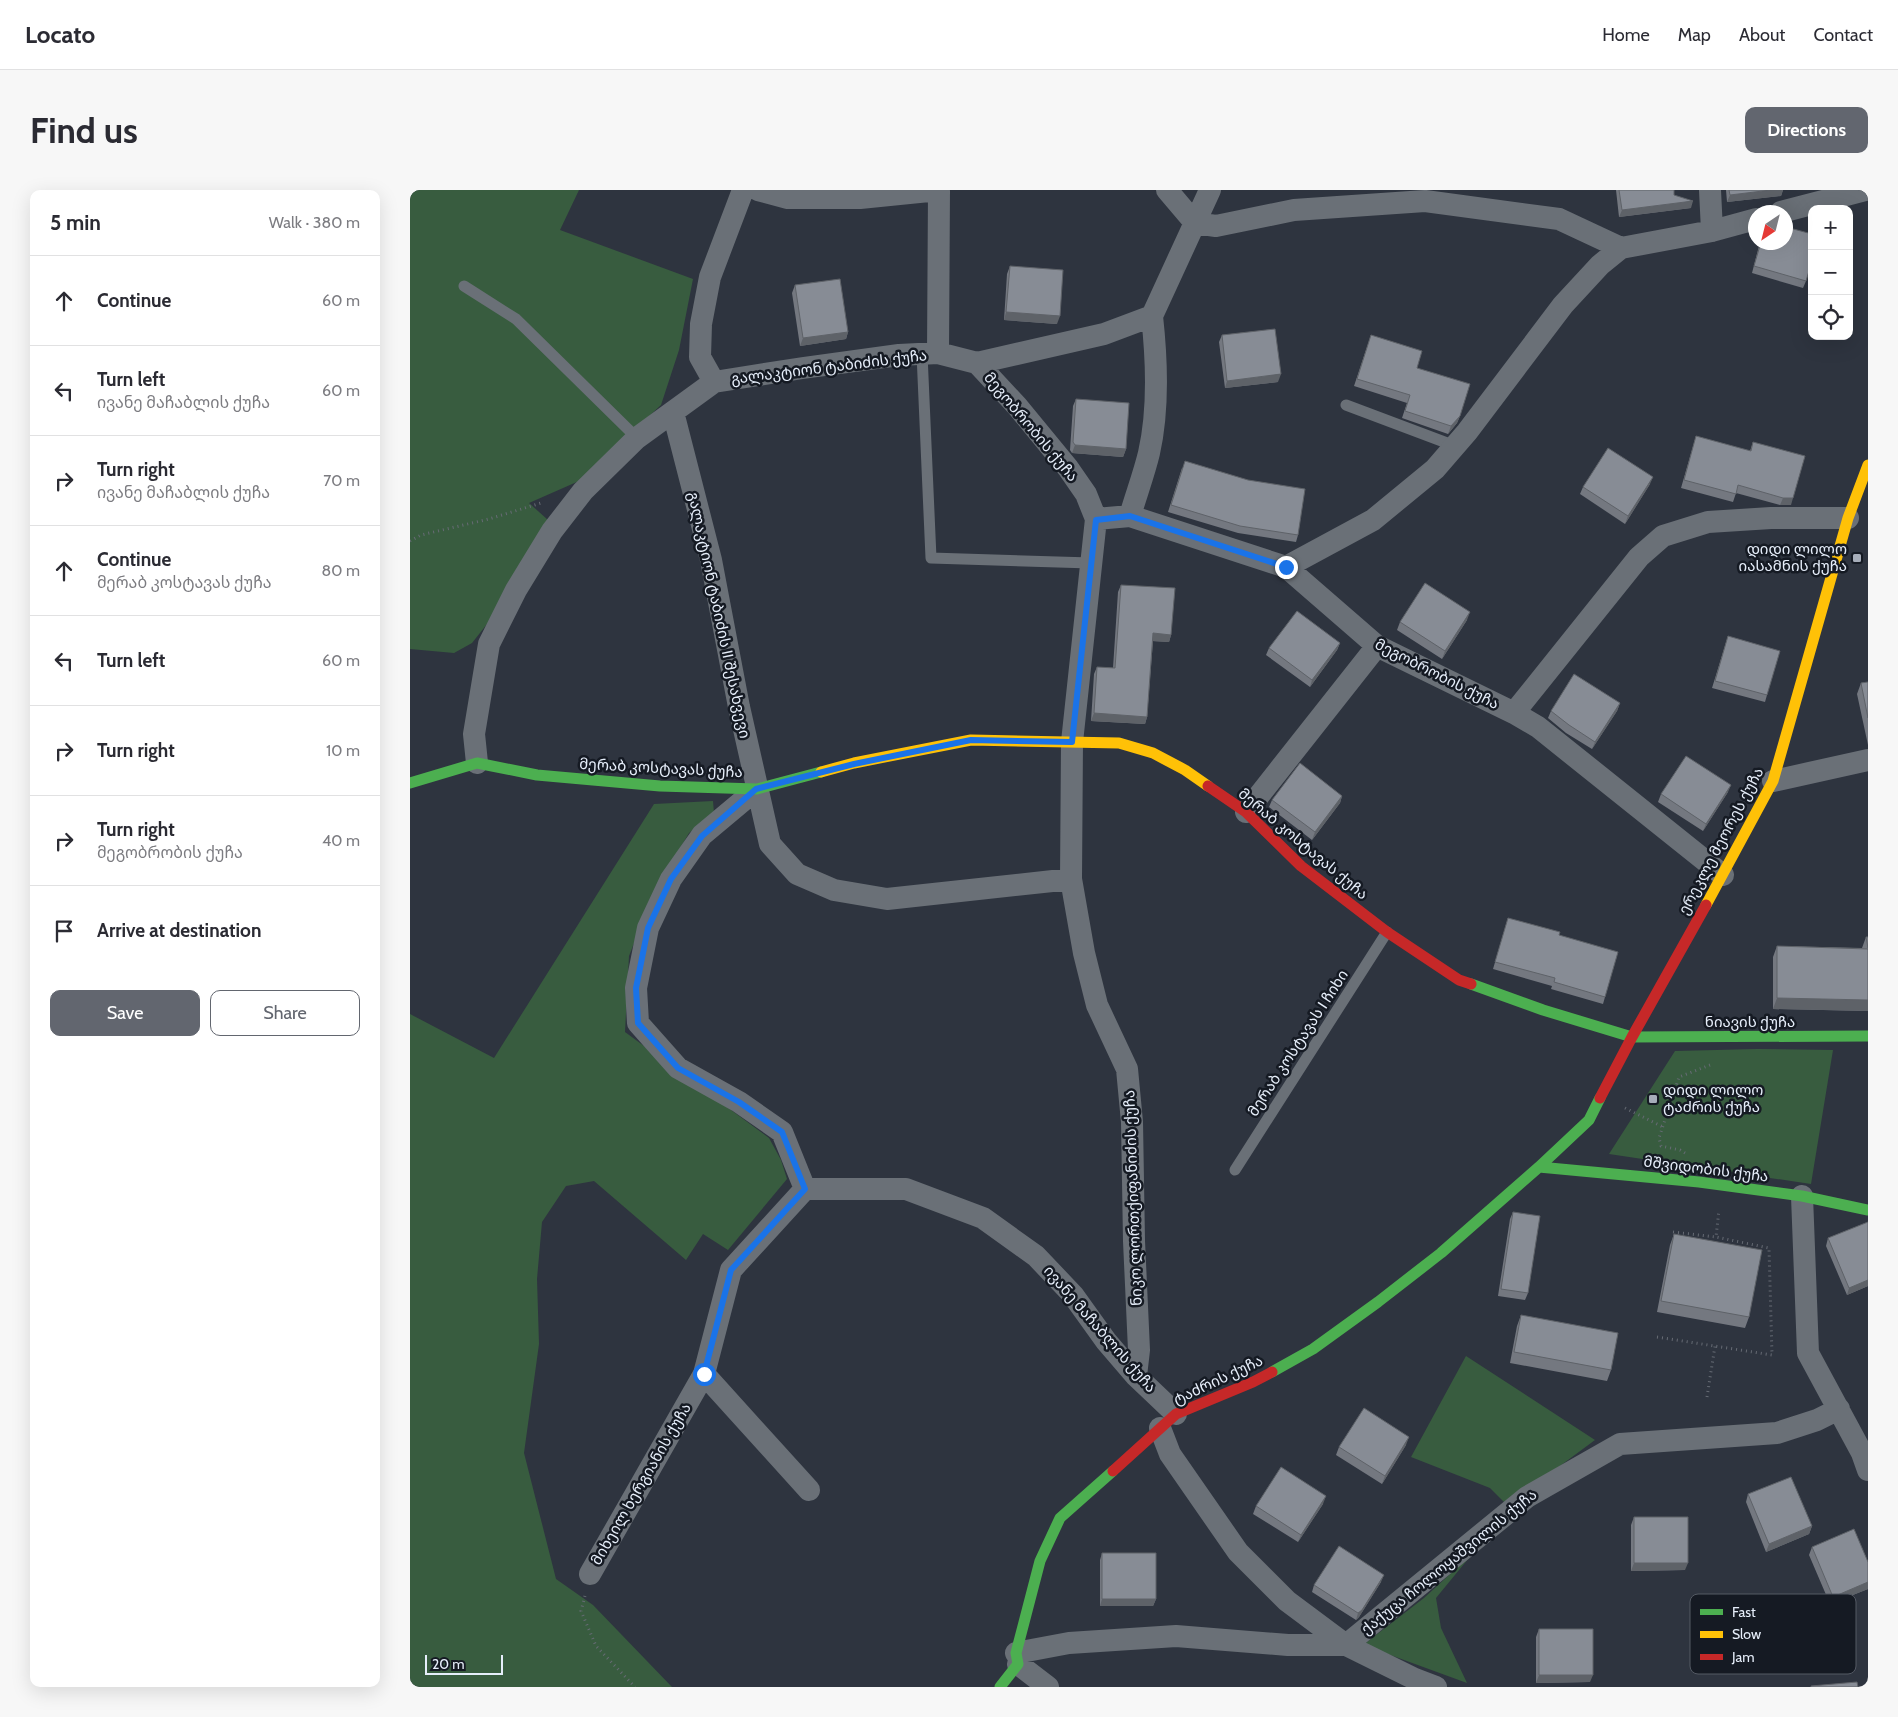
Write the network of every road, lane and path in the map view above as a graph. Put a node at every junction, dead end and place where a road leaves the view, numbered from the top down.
1 (743, 190) edge
2 (758, 190) edge
3 (939, 190) edge
4 (1167, 190) edge
5 (1210, 190) edge
6 (1710, 190) edge
7 (1865, 190) edge
8 (1793, 209) edge
9 (1748, 222) edge
10 (1195, 223) junction
11 (1712, 231) junction
12 (1621, 248) junction
13 (464, 286) dead end
14 (1152, 316) junction
15 (930, 353) junction
16 (977, 363) junction
17 (714, 382) junction
18 (1346, 405) dead end
19 (673, 412) junction
20 (637, 438) junction
21 (1455, 446) junction
22 (1868, 468) edge
23 (546, 502) dead end
24 (1130, 516) junction
25 (1848, 518) junction
26 (1096, 520) junction
27 (410, 541) edge
28 (1091, 564) junction
29 (1286, 567) junction
30 (1377, 646) junction
31 (1514, 713) junction
32 (1072, 742) junction
33 (1868, 760) edge
34 (477, 763) junction
35 (1772, 781) junction
36 (410, 783) edge
37 (756, 789) junction
38 (1246, 812) junction
39 (1723, 875) junction
40 (1071, 879) junction
41 (1387, 932) junction
42 (1868, 1036) edge
43 (1632, 1037) junction
44 (1721, 1037) junction
45 (1601, 1097) junction
46 (1663, 1127) junction
47 (1540, 1167) junction
48 (1235, 1170) dead end
49 (1686, 1180) junction
50 (1722, 1185) junction
51 (805, 1189) junction
52 (1802, 1196) junction
53 (1868, 1210) edge
54 (1673, 1232) edge
55 (1716, 1237) junction
56 (1657, 1337) dead end
57 (1715, 1346) junction
58 (704, 1374) junction
59 (1136, 1376) junction
60 (1707, 1397) dead end
61 (1838, 1409) junction
62 (1168, 1421) junction
63 (1866, 1459) edge
64 (809, 1490) dead end
65 (590, 1574) joint
66 (1346, 1645) junction
67 (1017, 1658) junction
68 (635, 1687) edge
69 (1000, 1687) edge
70 (1048, 1687) edge
71 (1436, 1687) edge

1 - 17 street
2 - 3 street
3 - 15 street
4 - 10 street
5 - 10 street
6 - 11 street
7 - 8 street
9 - 11 street
10 - 12 street
10 - 14 street
11 - 12 street
12 - 21 street
13 - 20 lane
14 - 16 street, გალაკტიონ ტაბიძის ქუჩა
14 - 24 street
15 - 16 street, გალაკტიონ ტაბიძის ქუჩა
15 - 17 street, გალაკტიონ ტაბიძის ქუჩა
15 - 28 lane
16 - 26 street, მეგობრობის ქუჩა
17 - 19 street, გალაკტიონ ტაბიძის ქუჩა
18 - 21 lane
19 - 20 street, გალაკტიონ ტაბიძის ქუჩა
19 - 37 street, გალაკტიონ ტაბიძის II შესახვევი
20 - 34 street, გალაკტიონ ტაბიძის ქუჩა
21 - 29 street
22 - 25 street, ერეკლე მეორეს ქუჩა
23 - 27 path
24 - 26 street
24 - 29 street, მეგობრობის ქუჩა
25 - 31 street
25 - 35 street, ერეკლე მეორეს ქუჩა
26 - 28 street, ნიკო ლორთქიფანიძის ქუჩა
28 - 32 street, ნიკო ლორთქიფანიძის ქუჩა
29 - 30 street, მეგობრობის ქუჩა
30 - 31 street, მეგობრობის ქუჩა
30 - 38 street
31 - 39 street, მეგობრობის ქუჩა
32 - 37 street, მერაბ კოსტავას ქუჩა
32 - 38 street, მერაბ კოსტავას ქუჩა
32 - 40 street, ნიკო ლორთქიფანიძის ქუჩა
33 - 35 street
34 - 36 street, მერაბ კოსტავას ქუჩა
34 - 37 street, მერაბ კოსტავას ქუჩა
35 - 39 street, ერეკლე მეორეს ქუჩა
37 - 40 street, გალაკტიონ ტაბიძის II შესახვევი
37 - 51 street
38 - 41 street, მერაბ კოსტავას ქუჩა
39 - 43 street, ერეკლე მეორეს ქუჩა
40 - 59 street, ნიკო ლორთქიფანიძის ქუჩა
41 - 43 street, მერაბ კოსტავას ქუჩა
41 - 48 lane, მერაბ კოსტავას I ჩიხი
42 - 44 street, ნიავის ქუჩა
43 - 44 street, ნიავის ქუჩა
43 - 45 street, ერეკლე მეორეს ქუჩა
44 - 46 path
45 - 46 path
45 - 47 street, ერეკლე მეორეს ქუჩა
46 - 49 path
47 - 49 street, მშვიდობის ქუჩა
47 - 62 street, ტაძრის ქუჩა
49 - 50 street, მშვიდობის ქუჩა
50 - 52 street, მშვიდობის ქუჩა
50 - 55 path
51 - 58 street, მიხეილ ხერგიანის ქუჩა
51 - 59 street, ივანე მაჩაბლის ქუჩა
52 - 53 street, მშვიდობის ქუჩა
52 - 61 street
54 - 55 path
55 - 57 path
56 - 57 path
57 - 60 path
58 - 64 street
58 - 65 street, მიხეილ ხერგიანის ქუჩა
59 - 62 street, ივანე მაჩაბლის ქუჩა
61 - 63 street
61 - 66 street, ქაქუცა ჩოლოყაშვილის ქუჩა
62 - 66 street
62 - 67 street, ტაძრის ქუჩა
65 - 68 path
66 - 67 street
66 - 71 street
67 - 69 street, ტაძრის ქუჩა
67 - 70 street

